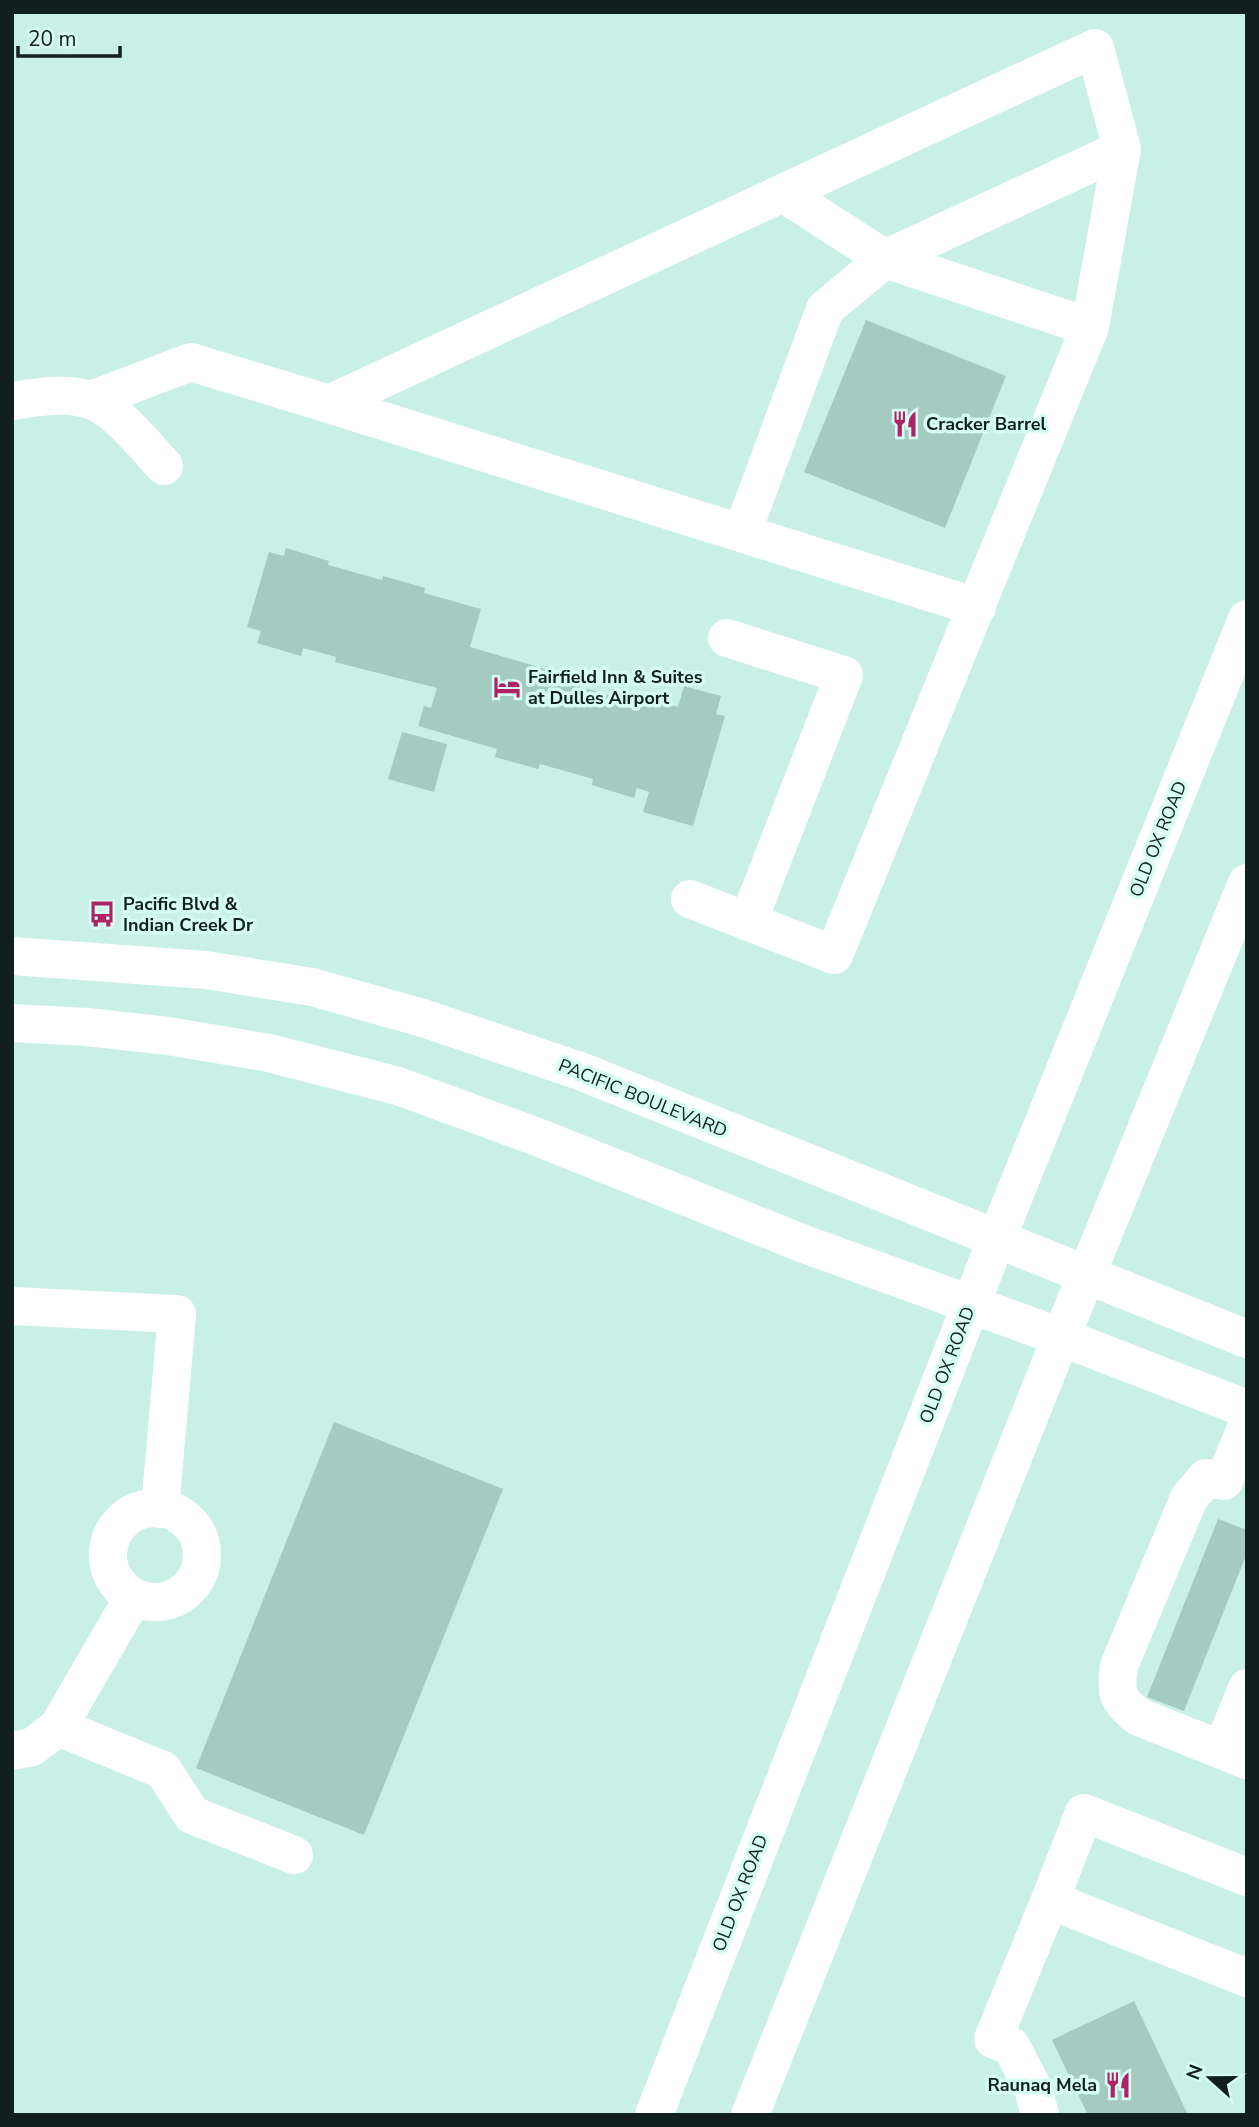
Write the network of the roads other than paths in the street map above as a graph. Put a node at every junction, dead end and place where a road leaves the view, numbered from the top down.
1 (1122, 149) junction
2 (783, 193) junction
3 (885, 260) junction
4 (1090, 327) junction
5 (91, 400) junction
6 (12, 401) edge
7 (330, 404) junction
8 (164, 466) dead end
9 (742, 533) junction
10 (977, 607) junction
11 (1247, 619) edge
12 (727, 638) dead end
13 (1247, 883) edge
14 (690, 899) dead end
15 (748, 922) junction
16 (12, 956) edge
17 (12, 1023) edge
18 (997, 1238) junction
19 (1087, 1275) junction
20 (971, 1304) junction
21 (12, 1306) edge
22 (1061, 1337) junction
23 (1247, 1339) edge
24 (1247, 1409) edge
25 (1247, 1426) edge
26 (160, 1509) junction
27 (133, 1598) junction
28 (1247, 1688) edge
29 (58, 1727) junction
30 (12, 1751) edge
31 (1234, 1755) edge
32 (293, 1856) dead end
33 (1247, 1877) edge
34 (1050, 1900) junction
35 (1247, 1978) edge
36 (654, 2115) edge
37 (750, 2115) edge
38 (1040, 2115) edge

1 - 2 main road
1 - 3 main road
1 - 4 main road
2 - 3 main road
2 - 7 main road
3 - 4 main road
3 - 9 main road
4 - 10 main road
5 - 6 main road
5 - 7 main road
5 - 8 main road
7 - 9 main road
9 - 10 main road
10 - 15 main road
11 - 18 main road, OLD OX ROAD
12 - 15 main road
13 - 19 main road
14 - 15 main road
16 - 18 main road, PACIFIC BOULEVARD
17 - 20 main road
18 - 19 main road, PACIFIC BOULEVARD
18 - 20 main road, OLD OX ROAD
19 - 22 main road
19 - 23 main road, PACIFIC BOULEVARD
20 - 22 main road
20 - 36 main road, OLD OX ROAD
21 - 26 main road
22 - 24 main road
22 - 37 main road
25 - 31 main road
26 - 27 main road
26 - 27 main road
27 - 29 main road
28 - 31 main road
29 - 30 main road
29 - 32 main road
33 - 34 main road
34 - 35 main road
34 - 38 main road

